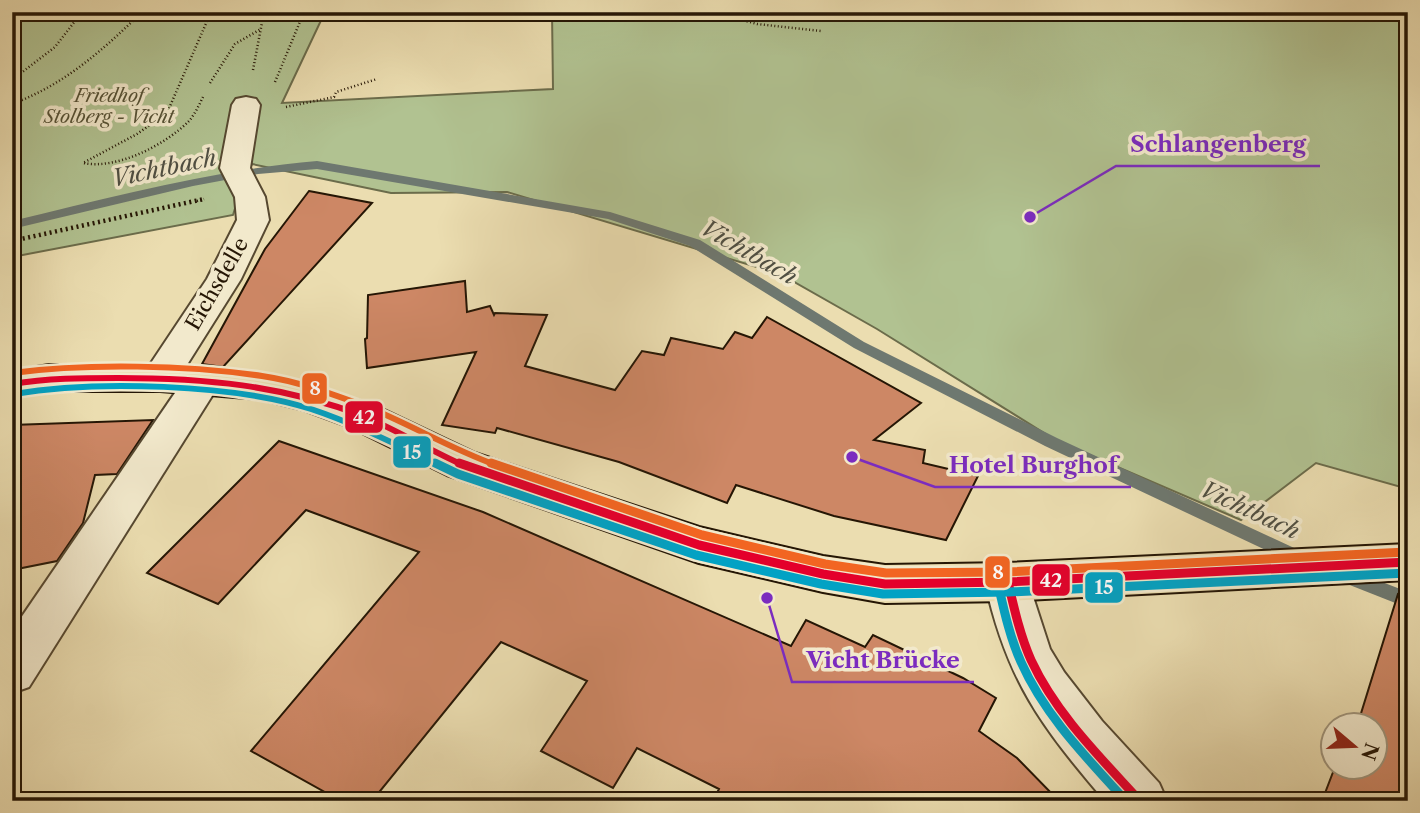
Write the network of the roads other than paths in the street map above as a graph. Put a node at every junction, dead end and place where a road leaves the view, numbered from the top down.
1 (246, 105) road end
2 (160, 378) junction
3 (204, 380) junction
4 (12, 384) edge
5 (1408, 562) edge
6 (1008, 582) junction
7 (12, 672) edge
8 (1140, 801) edge

1 - 2 street, Eichsdelle
2 - 3 main road
2 - 4 main road
3 - 6 main road
3 - 7 street
5 - 6 main road
6 - 8 street

